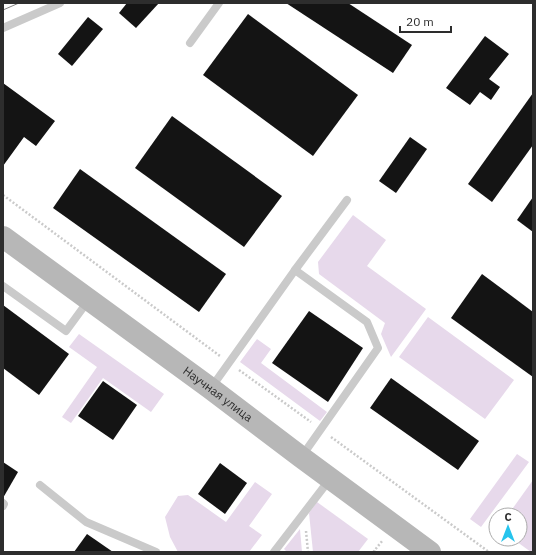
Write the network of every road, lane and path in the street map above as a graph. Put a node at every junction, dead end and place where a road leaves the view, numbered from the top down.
1 (60, 3) edge
2 (219, 3) edge
3 (3, 28) edge
4 (190, 43) dead end
5 (3, 195) edge
6 (347, 200) dead end
7 (3, 237) edge
8 (295, 270) junction
9 (3, 286) edge
10 (89, 300) junction
11 (229, 362) junction
12 (210, 388) junction
13 (320, 430) junction
14 (301, 457) junction
15 (330, 478) junction
16 (40, 485) dead end
17 (386, 536) dead end
18 (277, 551) edge
19 (156, 552) edge
20 (375, 552) edge
21 (430, 552) edge
22 (489, 552) edge

1 - 3 lane
2 - 4 lane
5 - 11 path
6 - 8 lane
7 - 10 street, Научная улица
8 - 11 lane
8 - 13 lane
9 - 10 lane
10 - 12 street, Научная улица
11 - 12 lane
11 - 13 path
12 - 14 street, Научная улица
13 - 14 lane
13 - 22 path
14 - 15 street, Научная улица
15 - 18 lane
15 - 21 street, Научная улица
16 - 19 lane
17 - 20 path

